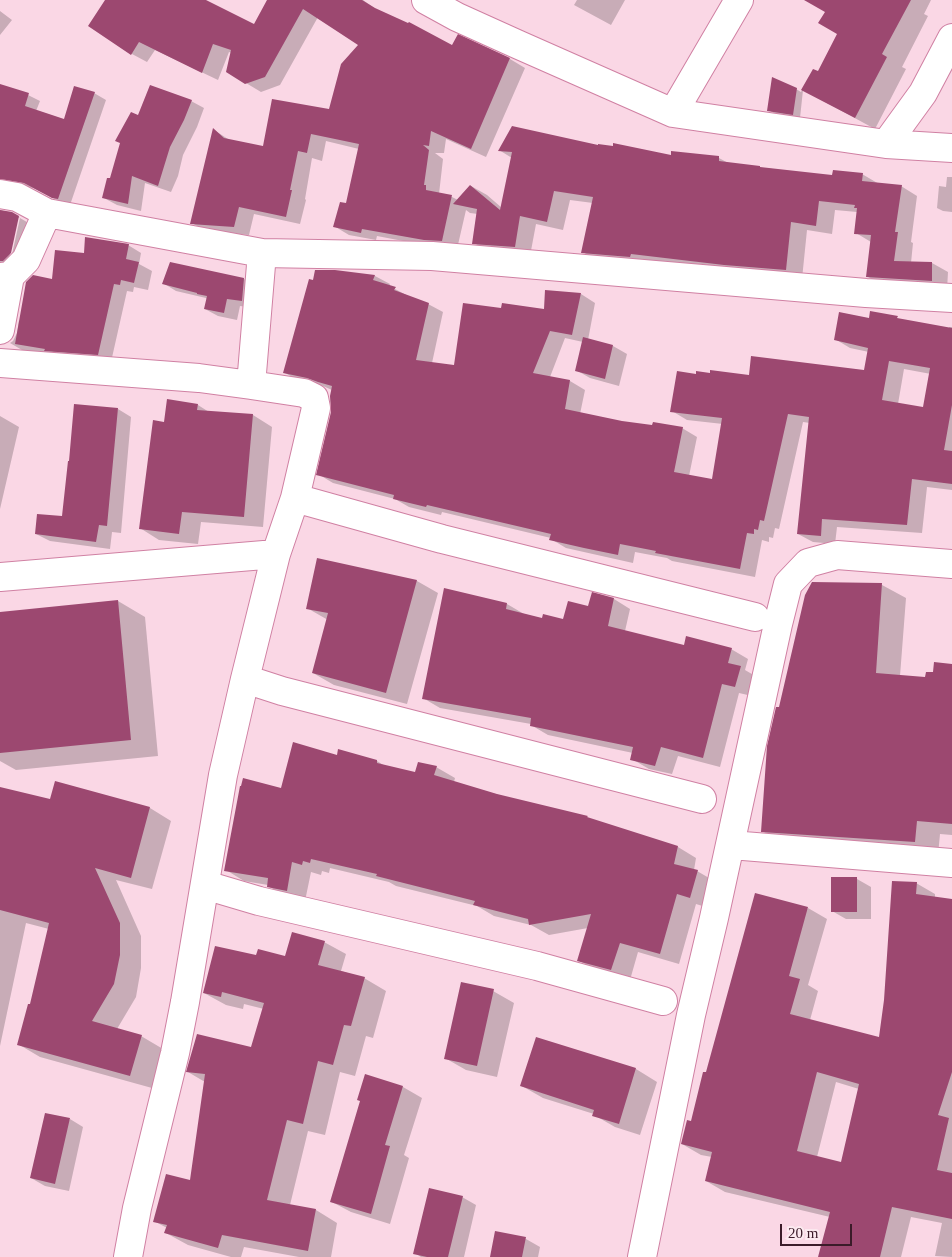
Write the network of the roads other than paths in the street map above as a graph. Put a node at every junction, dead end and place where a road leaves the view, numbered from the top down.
1 (426, 0) edge
2 (739, 0) edge
3 (952, 38) edge
4 (673, 113) junction
5 (886, 144) junction
6 (952, 148) edge
7 (0, 194) edge
8 (47, 213) junction
9 (262, 253) junction
10 (5, 276) edge
11 (952, 298) edge
12 (0, 330) edge
13 (0, 362) edge
14 (251, 385) junction
15 (295, 498) junction
16 (276, 554) junction
17 (952, 564) edge
18 (0, 576) edge
19 (755, 617) dead end
20 (246, 679) junction
21 (702, 799) dead end
22 (731, 845) junction
23 (952, 864) edge
24 (205, 885) junction
25 (663, 1001) dead end
26 (128, 1257) edge
27 (642, 1257) edge

1 - 4 street
2 - 4 street
3 - 5 street
4 - 5 street
5 - 6 street
7 - 8 street
8 - 9 street
8 - 10 street
9 - 11 street
9 - 14 street
10 - 12 street
13 - 14 street
14 - 15 street
15 - 16 street
15 - 19 street
16 - 18 street
16 - 20 street
17 - 22 street
20 - 21 street
20 - 24 street
22 - 23 street
22 - 27 street
24 - 25 street
24 - 26 street

